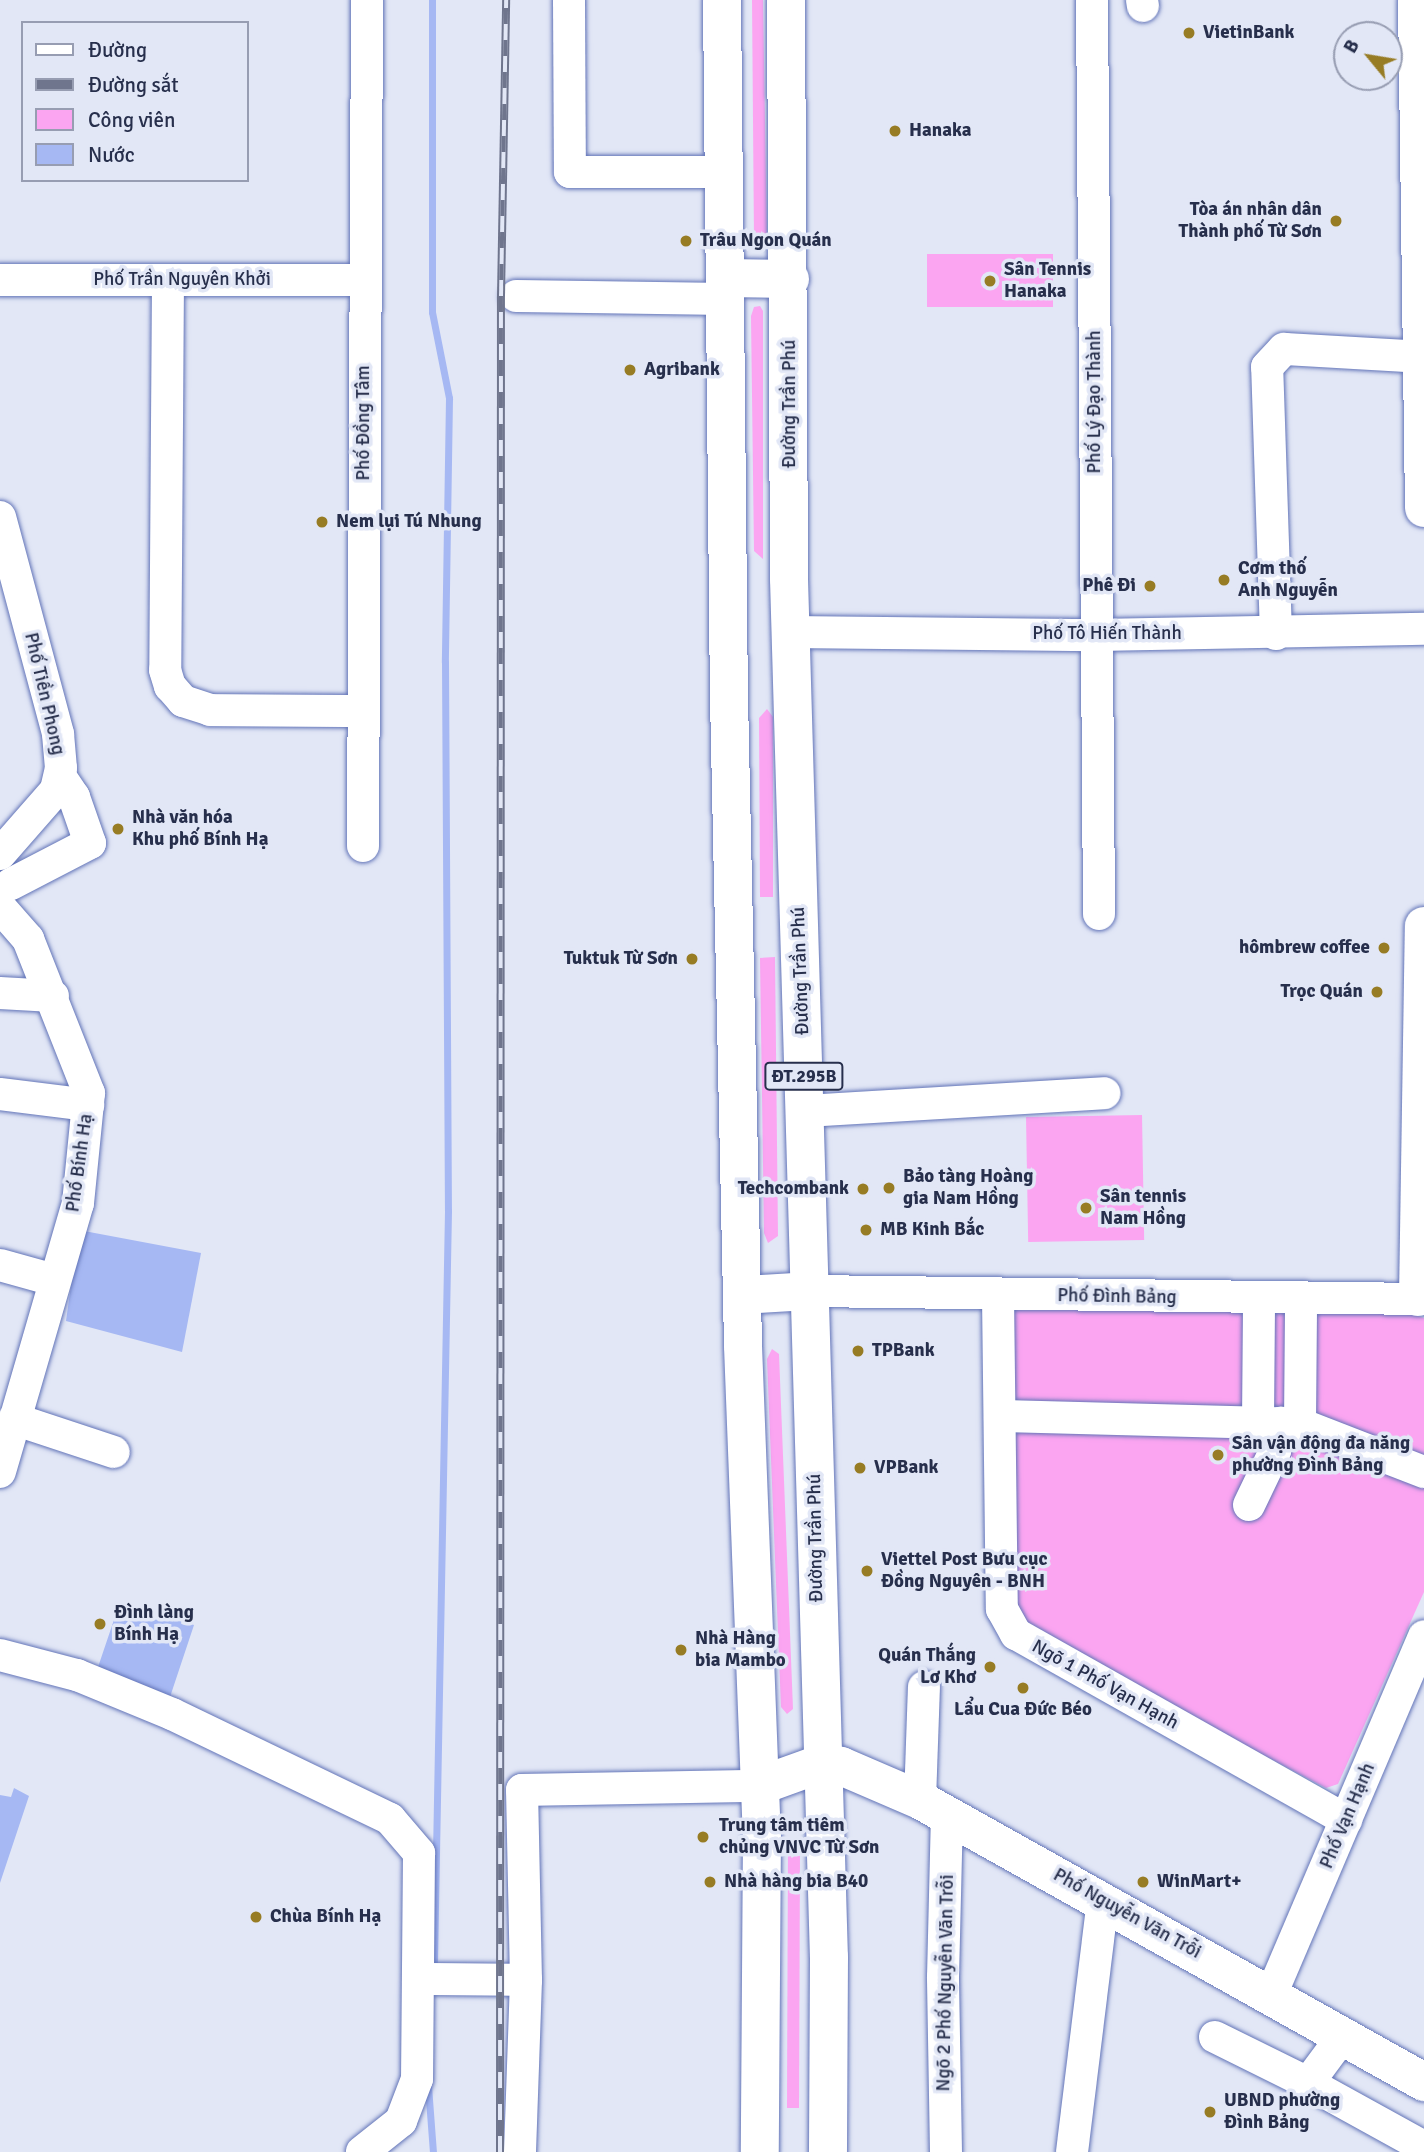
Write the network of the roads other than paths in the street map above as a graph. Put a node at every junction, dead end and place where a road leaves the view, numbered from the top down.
1 (367, 0) edge
2 (569, 0) edge
3 (722, 0) edge
4 (786, 0) edge
5 (1092, 0) edge
6 (1417, 0) edge
7 (726, 172) junction
8 (168, 279) junction
9 (790, 279) junction
10 (0, 280) edge
11 (365, 280) junction
12 (728, 289) junction
13 (516, 296) dead end
14 (1422, 357) junction
15 (1424, 508) edge
16 (0, 516) edge
17 (1424, 629) edge
18 (790, 632) junction
19 (729, 634) junction
20 (1276, 634) junction
21 (1097, 635) junction
22 (364, 710) junction
23 (60, 776) junction
24 (363, 846) dead end
25 (0, 854) edge
26 (5, 896) edge
27 (1100, 914) dead end
28 (1424, 926) edge
29 (0, 993) edge
30 (53, 996) junction
31 (1104, 1093) dead end
32 (0, 1094) edge
33 (88, 1105) junction
34 (805, 1111) junction
35 (0, 1265) edge
36 (54, 1280) junction
37 (810, 1292) junction
38 (743, 1295) junction
39 (998, 1296) junction
40 (1421, 1298) edge
41 (1259, 1299) junction
42 (1301, 1300) junction
43 (10, 1385) edge
44 (1000, 1416) junction
45 (14, 1419) junction
46 (1279, 1423) junction
47 (114, 1452) dead end
48 (0, 1472) edge
49 (1424, 1472) edge
50 (1249, 1505) dead end
51 (1424, 1636) edge
52 (0, 1655) edge
53 (924, 1687) dead end
54 (823, 1763) junction
55 (759, 1786) junction
56 (934, 1807) junction
57 (1346, 1821) junction
58 (1104, 1901) junction
59 (418, 1979) junction
60 (526, 1980) junction
61 (1271, 1995) junction
62 (1216, 2037) dead end
63 (1342, 2038) junction
64 (1424, 2082) edge
65 (1308, 2083) junction
66 (1424, 2147) edge
67 (362, 2152) edge
68 (520, 2152) edge
69 (760, 2152) edge
70 (828, 2152) edge
71 (946, 2152) edge
72 (1072, 2152) edge

1 - 11 street, Phố Đồng Tâm
2 - 7 street
3 - 7 main road, ĐT.295B
4 - 9 main road, Đường Trần Phú / ĐT.295B
5 - 21 street, Phố Lý Đạo Thành
6 - 14 main road
7 - 12 main road, ĐT.295B
8 - 10 street, Phố Trần Nguyên Khởi
8 - 11 street, Phố Trần Nguyên Khởi
8 - 22 street
9 - 12 main road
9 - 18 main road, Đường Trần Phú / ĐT.295B
11 - 22 street, Phố Đồng Tâm
12 - 13 street
12 - 19 main road, ĐT.295B
14 - 15 main road
14 - 20 street
16 - 23 street, Phố Tiền Phong
17 - 20 street, Phố Tô Hiến Thành
18 - 19 main road
18 - 21 street, Phố Tô Hiến Thành
18 - 34 main road, Đường Trần Phú / ĐT.295B
19 - 38 main road, ĐT.295B
20 - 21 street, Phố Tô Hiến Thành
21 - 27 street, Phố Lý Đạo Thành
22 - 24 street, Phố Đồng Tâm
23 - 25 street, Phố Tiền Phong
23 - 26 street
26 - 30 street, Phố Bính Hạ
28 - 40 main road
29 - 30 street
30 - 33 street, Phố Bính Hạ
31 - 34 street
32 - 33 street
33 - 36 street, Phố Bính Hạ
34 - 37 main road, Đường Trần Phú / ĐT.295B
35 - 36 street
36 - 43 street, Phố Bính Hạ
37 - 38 main road
37 - 39 street, Phố Đình Bảng
37 - 54 main road, Đường Trần Phú / ĐT.295B
38 - 55 main road, ĐT.295B
39 - 41 street, Phố Đình Bảng
39 - 44 street, Ngõ 1 Phố Vạn Hạnh
40 - 42 street, Phố Đình Bảng
41 - 42 street, Phố Đình Bảng
41 - 46 street
42 - 46 street
43 - 45 street, Phố Bính Hạ
44 - 46 street
44 - 57 street, Ngõ 1 Phố Vạn Hạnh
45 - 47 street
45 - 48 street, Phố Bính Hạ
46 - 49 street
46 - 50 street
51 - 57 street, Phố Vạn Hạnh
52 - 59 street
53 - 56 street, Ngõ 2 Phố Nguyễn Văn Trỗi
54 - 55 main road
54 - 56 main road, Phố Nguyễn Văn Trỗi
54 - 70 main road, Đường Trần Phú / ĐT.295B
55 - 60 street
55 - 69 main road, ĐT.295B
56 - 58 main road, Phố Nguyễn Văn Trỗi
56 - 71 street, Ngõ 2 Phố Nguyễn Văn Trỗi
57 - 61 street, Phố Vạn Hạnh
58 - 61 main road, Phố Nguyễn Văn Trỗi
58 - 72 street
59 - 60 street
59 - 67 street
60 - 68 street
61 - 63 main road, Phố Nguyễn Văn Trỗi
62 - 65 street
63 - 64 main road, Phố Nguyễn Văn Trỗi
63 - 65 street
65 - 66 street

